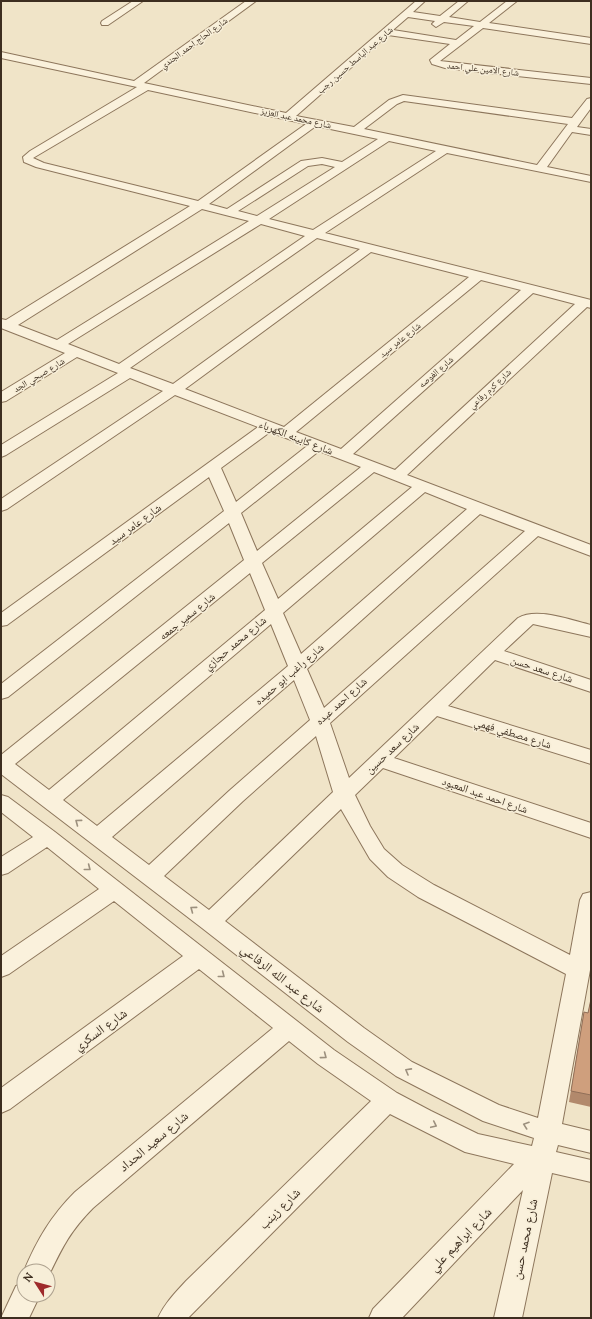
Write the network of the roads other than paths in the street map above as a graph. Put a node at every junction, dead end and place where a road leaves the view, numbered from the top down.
1 (140, 1) edge
2 (252, 1) edge
3 (421, 1) edge
4 (464, 1) edge
5 (513, 1) edge
6 (408, 14) junction
7 (442, 19) junction
8 (105, 22) dead end
9 (482, 25) junction
10 (387, 32) junction
11 (419, 36) junction
12 (591, 41) edge
13 (458, 43) junction
14 (1, 55) edge
15 (591, 81) edge
16 (140, 86) junction
17 (591, 101) edge
18 (288, 117) junction
19 (580, 120) edge
20 (315, 122) junction
21 (356, 131) junction
22 (591, 132) edge
23 (388, 137) junction
24 (446, 148) junction
25 (343, 165) junction
26 (540, 168) junction
27 (591, 179) edge
28 (199, 206) junction
29 (228, 213) junction
30 (258, 221) junction
31 (314, 235) junction
32 (368, 249) junction
33 (478, 276) junction
34 (530, 289) junction
35 (587, 304) edge
36 (4, 324) edge
37 (58, 345) junction
38 (76, 352) junction
39 (124, 370) junction
40 (174, 390) junction
41 (1, 398) edge
42 (269, 426) junction
43 (286, 433) junction
44 (318, 445) junction
45 (1, 452) edge
46 (343, 455) junction
47 (372, 466) junction
48 (213, 467) junction
49 (397, 476) junction
50 (423, 486) junction
51 (1, 506) edge
52 (478, 507) junction
53 (232, 512) junction
54 (536, 530) junction
55 (591, 551) edge
56 (253, 562) junction
57 (274, 610) junction
58 (1, 621) edge
59 (591, 631) edge
60 (492, 653) junction
61 (298, 667) junction
62 (591, 686) edge
63 (1, 693) edge
64 (434, 708) junction
65 (320, 720) junction
66 (591, 757) edge
67 (380, 760) junction
68 (1, 765) edge
69 (344, 794) junction
70 (49, 801) junction
71 (1, 802) edge
72 (591, 831) edge
73 (48, 837) junction
74 (98, 837) junction
75 (1, 868) edge
76 (150, 876) junction
77 (114, 890) junction
78 (591, 900) edge
79 (210, 922) junction
80 (199, 957) junction
81 (1, 968) edge
82 (579, 970) junction
83 (289, 1028) junction
84 (388, 1100) junction
85 (1, 1102) edge
86 (548, 1132) junction
87 (591, 1142) edge
88 (538, 1160) junction
89 (591, 1171) edge
90 (41, 1263) edge
91 (22, 1303) edge
92 (15, 1318) edge
93 (172, 1318) edge
94 (383, 1318) edge
95 (508, 1318) edge

1 - 8 street
2 - 16 street, شارع الحاج احمد الجندي
3 - 6 street, شارع عبد الباسط حسين رجب
4 - 7 street
5 - 9 street, شارع الامين علي احمد
6 - 7 street
6 - 10 street, شارع عبد الباسط حسين رجب
7 - 9 street
7 - 11 street
9 - 12 street
9 - 13 street, شارع الامين علي احمد
10 - 11 street
10 - 18 street, شارع عبد الباسط حسين رجب
11 - 13 street
13 - 15 street, شارع الامين علي احمد
14 - 16 street, شارع محمد عبد العزيز
16 - 18 street, شارع محمد عبد العزيز
16 - 28 street, شارع الحاج احمد الجندي
17 - 19 street
18 - 20 street, شارع محمد عبد العزيز
19 - 21 street
19 - 22 street
19 - 26 street
20 - 21 street, شارع محمد عبد العزيز
20 - 28 street
21 - 23 street, شارع محمد عبد العزيز
23 - 24 street, شارع محمد عبد العزيز
23 - 25 street
24 - 26 street, شارع محمد عبد العزيز
24 - 31 street
25 - 29 street
25 - 30 street
26 - 27 street, شارع محمد عبد العزيز
28 - 29 street
28 - 36 street
29 - 30 street
30 - 31 street
30 - 37 street
31 - 32 street
31 - 39 street
32 - 33 street
32 - 40 street
33 - 34 street
33 - 43 street, شارع عامر سيد
34 - 35 street
34 - 46 street, شارع الغوصه
35 - 49 street, شارع كرم رفاعي
36 - 37 street, شارع كابينه الكهرباء
37 - 38 street, شارع كابينه الكهرباء
38 - 39 street, شارع كابينه الكهرباء
38 - 41 street, شارع صبحي الجد
39 - 40 street, شارع كابينه الكهرباء
39 - 45 street
40 - 42 street, شارع كابينه الكهرباء
40 - 51 street
42 - 43 street, شارع كابينه الكهرباء
42 - 48 street, شارع عامر سيد
43 - 44 street, شارع كابينه الكهرباء
44 - 46 street, شارع كابينه الكهرباء
44 - 53 street
46 - 47 street, شارع كابينه الكهرباء
47 - 49 street, شارع كابينه الكهرباء
47 - 56 street, شارع سمير جمعه
48 - 53 street
48 - 58 street, شارع عامر سيد
49 - 50 street, شارع كابينه الكهرباء
50 - 52 street, شارع كابينه الكهرباء
50 - 57 street, شارع محمد حجازي
52 - 54 street, شارع كابينه الكهرباء
52 - 61 street, شارع راغب ابو حميده
53 - 56 street
53 - 63 street
54 - 55 street, شارع كابينه الكهرباء
54 - 65 street, شارع احمد عبده
56 - 57 street
56 - 68 street, شارع سمير جمعه
57 - 61 street
57 - 70 street, شارع محمد حجازي
59 - 60 street, شارع سعد حسين
60 - 62 street, شارع سعد حسن
60 - 64 street, شارع سعد حسين
61 - 65 street
61 - 74 street, شارع راغب ابو حميده
64 - 66 street, شارع مصطفي فهمي
64 - 67 street, شارع سعد حسين
65 - 69 street
65 - 76 street, شارع احمد عبده
67 - 69 street, شارع سعد حسين
67 - 72 street, شارع احمد عبد المعبود
68 - 70 street, شارع عبد الله الرفاعي
69 - 79 street, شارع سعد حسين
69 - 82 street
74 -> 70 street, شارع عبد الله الرفاعي
71 - 73 street
73 - 75 street
73 -> 77 street
74 - 76 street, شارع عبد الله الرفاعي
79 -> 76 street, شارع عبد الله الرفاعي
77 - 80 street
77 - 81 street
78 - 82 street, شارع محمد حسن
86 -> 79 street, شارع عبد الله الرفاعي
80 -> 83 street
80 - 85 street, شارع السكري
82 - 86 street, شارع محمد حسن
83 -> 84 street
83 - 90 street, شارع سعيد الحداد
84 -> 88 street
84 - 93 street, شارع زينب
86 - 87 street, شارع عبد الله الرفاعي
86 - 88 street, شارع محمد حسن
88 - 89 street
88 - 94 street, شارع ابراهيم علي
88 - 95 street, شارع محمد حسن
91 - 92 street

